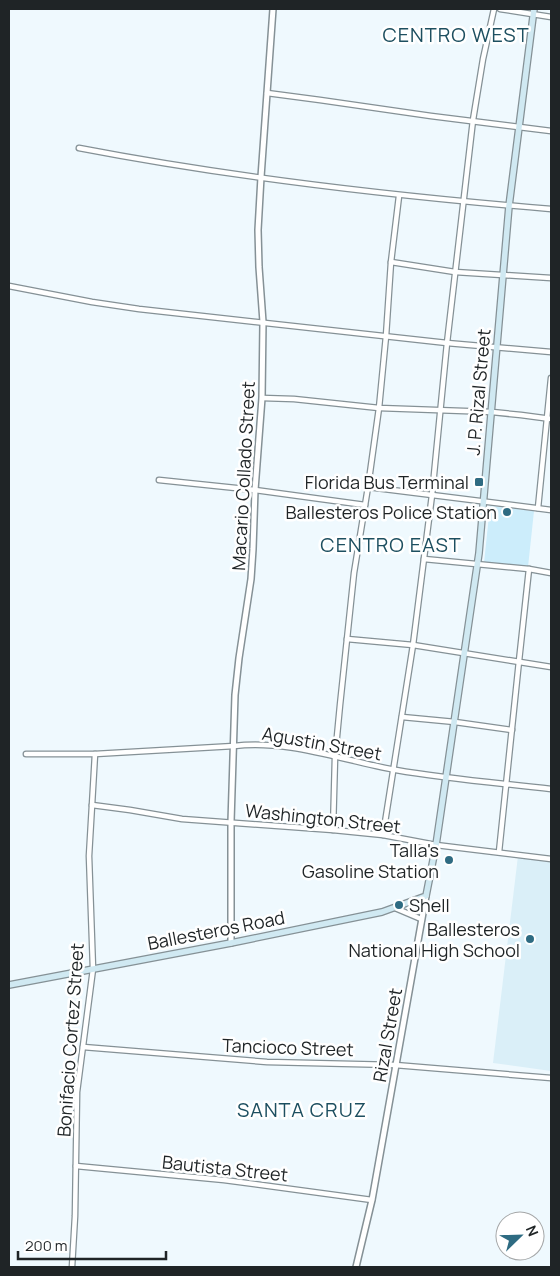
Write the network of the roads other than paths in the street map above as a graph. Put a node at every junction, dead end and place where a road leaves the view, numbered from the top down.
1 (273, 9) edge
2 (494, 9) edge
3 (500, 9) edge
4 (533, 11) edge
5 (551, 17) edge
6 (267, 93) junction
7 (473, 120) junction
8 (520, 127) junction
9 (551, 131) edge
10 (79, 148) dead end
11 (261, 177) junction
12 (398, 196) junction
13 (464, 202) junction
14 (509, 206) junction
15 (551, 209) edge
16 (391, 262) junction
17 (455, 272) junction
18 (503, 275) junction
19 (551, 278) edge
20 (9, 286) edge
21 (263, 322) junction
22 (386, 336) junction
23 (447, 343) junction
24 (497, 347) junction
25 (551, 352) edge
26 (551, 378) edge
27 (262, 398) junction
28 (379, 408) junction
29 (440, 411) junction
30 (492, 412) junction
31 (549, 419) edge
32 (159, 480) dead end
33 (368, 487) junction
34 (255, 490) junction
35 (432, 495) junction
36 (484, 501) junction
37 (365, 505) junction
38 (538, 508) junction
39 (551, 510) edge
40 (424, 560) junction
41 (478, 565) junction
42 (529, 569) junction
43 (551, 573) edge
44 (347, 639) junction
45 (413, 644) junction
46 (465, 652) junction
47 (519, 661) junction
48 (551, 667) edge
49 (402, 717) junction
50 (454, 722) junction
51 (512, 730) junction
52 (234, 746) junction
53 (26, 754) dead end
54 (95, 754) junction
55 (335, 757) junction
56 (394, 770) junction
57 (446, 778) junction
58 (506, 783) junction
59 (551, 789) edge
60 (92, 805) junction
61 (231, 822) junction
62 (333, 830) junction
63 (383, 835) junction
64 (436, 845) junction
65 (499, 852) junction
66 (551, 859) edge
67 (426, 896) junction
68 (395, 908) junction
69 (421, 919) junction
70 (230, 943) junction
71 (93, 969) junction
72 (9, 985) edge
73 (84, 1047) junction
74 (395, 1065) junction
75 (551, 1078) edge
76 (76, 1166) junction
77 (372, 1200) junction
78 (72, 1267) edge
79 (356, 1267) edge

1 - 6 street, Macario Collado Street
2 - 7 street
3 - 4 street
4 - 5 street
4 - 8 main road, J. P. Rizal Street
6 - 7 street
6 - 11 street, Macario Collado Street
7 - 8 street
7 - 13 street
8 - 9 street
8 - 14 main road, J. P. Rizal Street
10 - 11 street
11 - 12 street
11 - 21 street, Macario Collado Street
12 - 13 street
12 - 16 street
13 - 14 street
13 - 17 street
14 - 15 street
14 - 18 main road, J. P. Rizal Street
16 - 17 street
16 - 22 street
17 - 18 street
17 - 23 street
18 - 19 street
18 - 24 main road, J. P. Rizal Street
20 - 21 street
21 - 22 street
21 - 27 street, Macario Collado Street
22 - 23 street
22 - 28 street
23 - 24 street
23 - 29 street
24 - 25 street
24 - 30 main road, J. P. Rizal Street
26 - 31 street
27 - 28 street
27 - 34 street, Macario Collado Street
28 - 29 street
28 - 33 street
29 - 30 street
29 - 35 street
30 - 31 street
30 - 36 main road, J. P. Rizal Street
31 - 38 street
32 - 34 street
33 - 35 street
33 - 37 street
34 - 37 street
34 - 52 street, Macario Collado Street
35 - 36 street
35 - 40 street
36 - 38 street
36 - 41 main road, J. P. Rizal Street
37 - 44 street
38 - 39 street
40 - 41 street
40 - 45 street
41 - 42 street
41 - 46 main road, J. P. Rizal Street
42 - 43 street
42 - 47 street
44 - 45 street
44 - 55 street
45 - 46 street
45 - 49 street
46 - 47 street
46 - 50 main road, J. P. Rizal Street
47 - 48 street
47 - 51 street
49 - 50 street
49 - 56 street
50 - 51 street
50 - 57 main road, J. P. Rizal Street
51 - 58 street
52 - 54 street, Agustin Street
52 - 55 street, Agustin Street
52 - 61 street, Macario Collado Street
53 - 54 street, Agustin Street
54 - 60 street, Bonifacio Cortez Street
55 - 56 street, Agustin Street
55 - 62 street
56 - 57 street, Agustin Street
56 - 63 street
57 - 58 street, Agustin Street
57 - 64 main road, J. P. Rizal Street
58 - 59 street, Agustin Street
58 - 65 street
60 - 61 street, Washington Street
60 - 71 street, Bonifacio Cortez Street
61 - 62 street, Washington Street
61 - 70 street, Macario Collado Street
62 - 63 street, Washington Street
63 - 64 street, Washington Street
64 - 65 street, Washington Street
64 - 67 main road, J. P. Rizal Street
65 - 66 street, Washington Street
67 - 68 main road, Ballesteros Road
67 - 69 street, Rizal Street
68 - 69 street
68 - 70 main road, Ballesteros Road
69 - 74 street, Rizal Street
70 - 71 main road, Ballesteros Road
71 - 72 main road, Ballesteros Road
71 - 73 street, Bonifacio Cortez Street
73 - 74 street, Tancioco Street
73 - 76 street, Bonifacio Cortez Street
74 - 75 street, Tancioco Street
74 - 77 street, Rizal Street
76 - 77 street, Bautista Street
76 - 78 street, Bonifacio Cortez Street
77 - 79 street, Rizal Street

